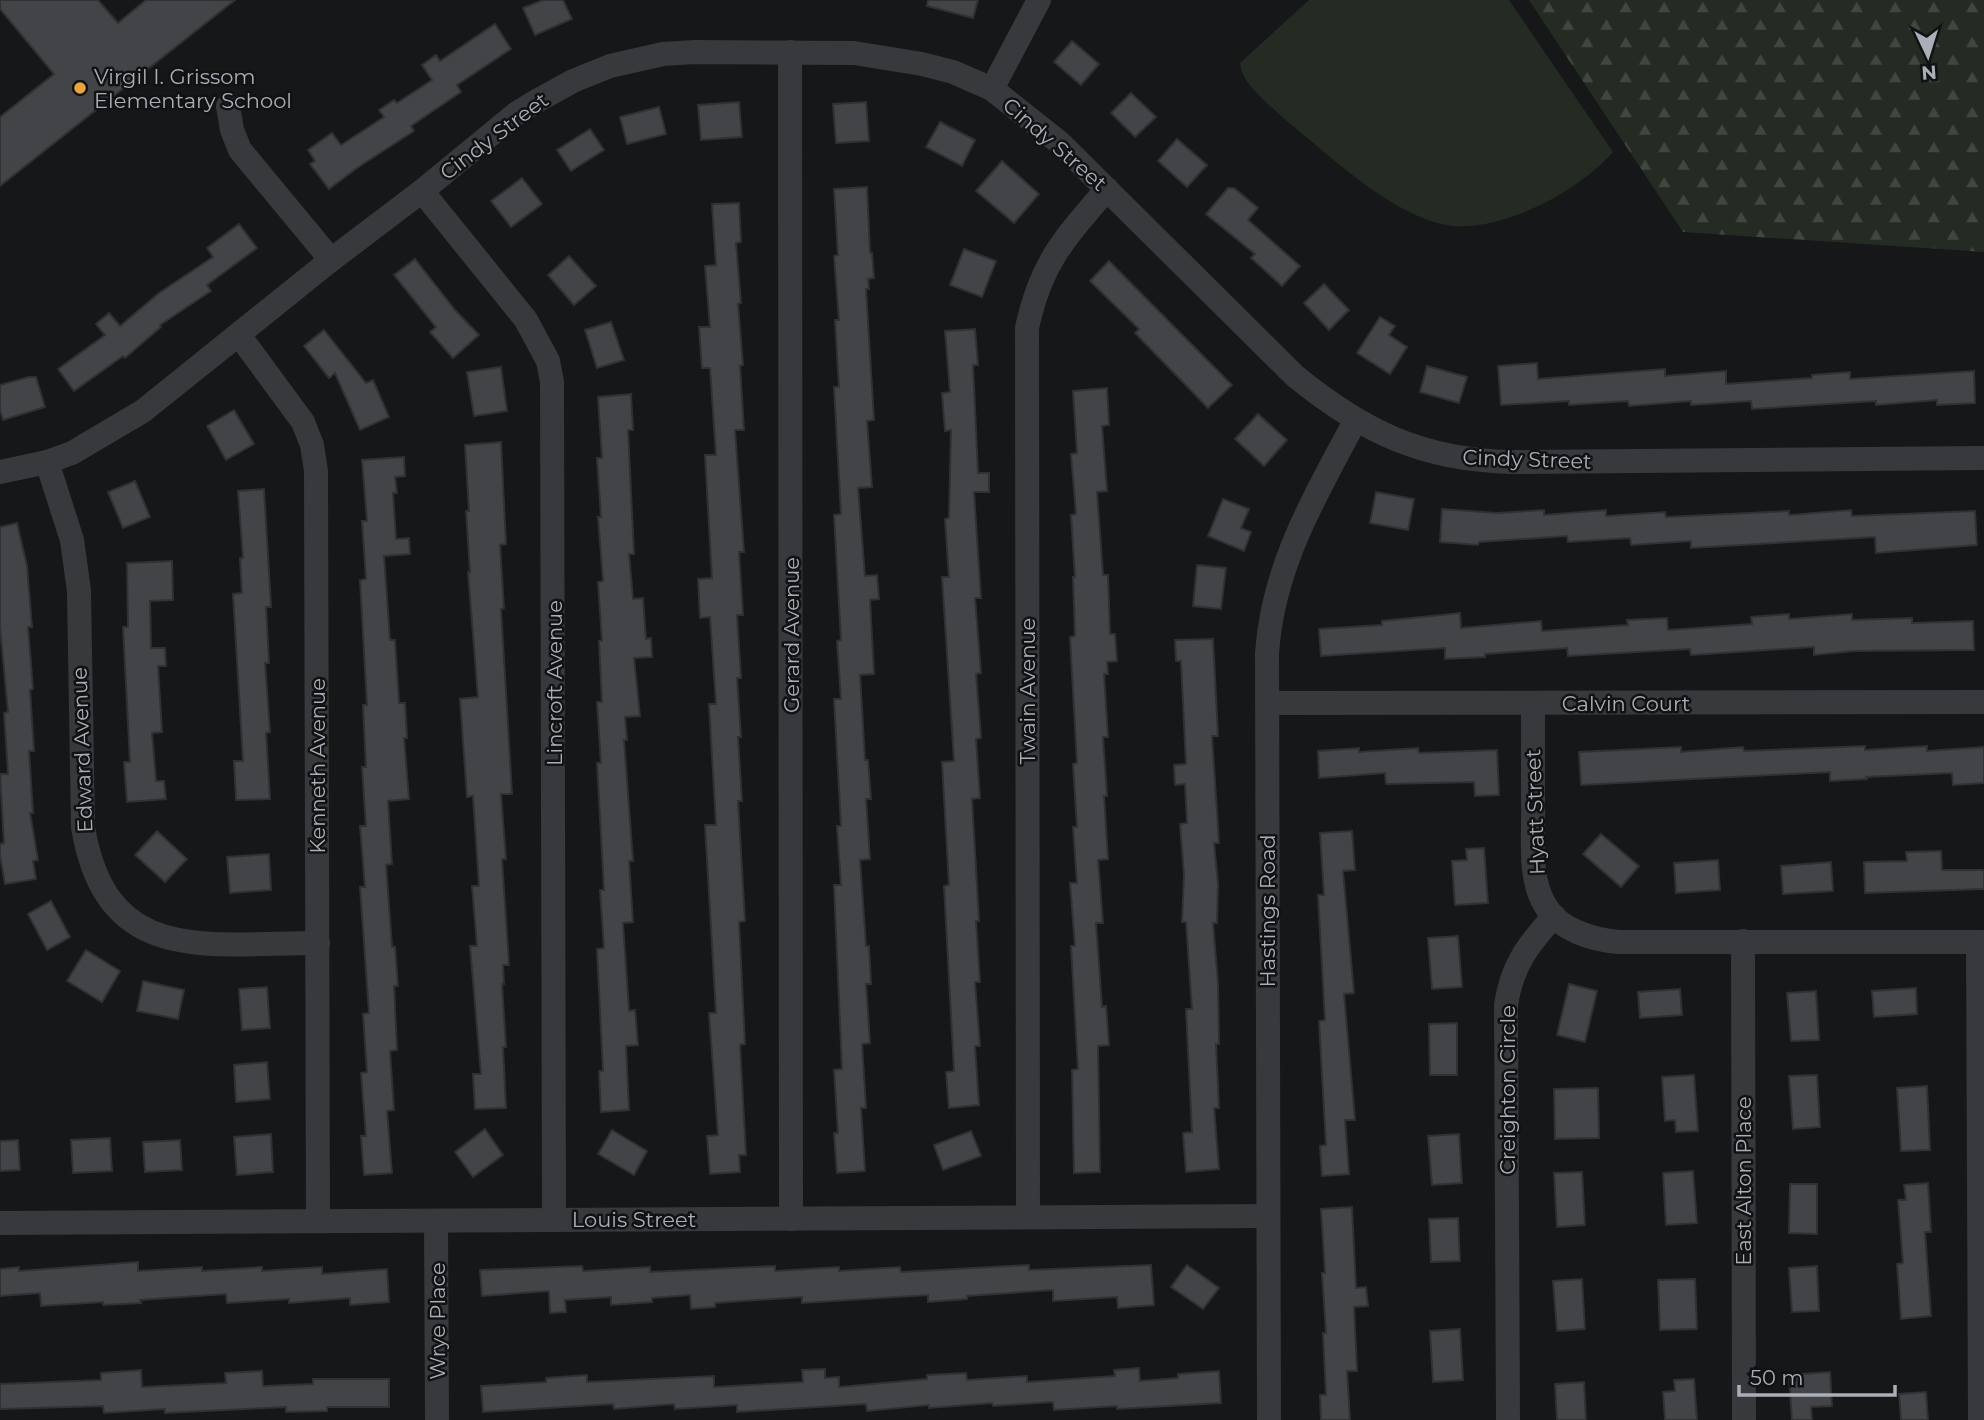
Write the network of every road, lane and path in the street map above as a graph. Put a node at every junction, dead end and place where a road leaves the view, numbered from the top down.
1 (1039, 0) edge
2 (790, 52) junction
3 (992, 89) junction
4 (228, 106) dead end
5 (1107, 189) junction
6 (422, 191) junction
7 (331, 260) junction
8 (239, 335) junction
9 (1355, 421) junction
10 (1984, 458) edge
11 (47, 462) junction
12 (0, 472) edge
13 (1984, 702) edge
14 (1268, 703) junction
15 (1533, 703) junction
16 (1553, 916) junction
17 (1743, 942) junction
18 (1981, 942) edge
19 (318, 943) junction
20 (1267, 1216) junction
21 (1028, 1217) junction
22 (554, 1219) junction
23 (791, 1219) junction
24 (318, 1221) junction
25 (436, 1221) junction
26 (0, 1223) edge
27 (437, 1420) edge
28 (1269, 1420) edge
29 (1508, 1420) edge
30 (1744, 1420) edge
31 (1980, 1420) edge

1 - 3 street
2 - 3 street, Cindy Street
2 - 6 street, Cindy Street
2 - 23 street, Gerard Avenue
3 - 5 street, Cindy Street
4 - 7 street
5 - 9 street, Cindy Street
5 - 21 street, Twain Avenue
6 - 7 street, Cindy Street
6 - 22 street, Lincroft Avenue
7 - 8 street, Cindy Street
8 - 11 street, Cindy Street
8 - 19 street, Kenneth Avenue
9 - 10 street, Cindy Street
9 - 14 street, Hastings Road
11 - 12 street, Cindy Street
11 - 19 street, Edward Avenue
13 - 15 street, Calvin Court
14 - 15 street, Calvin Court
14 - 20 street, Hastings Road
15 - 16 street, Hyatt Street
16 - 17 street
16 - 29 street, Creighton Circle
17 - 18 street
17 - 30 street, East Alton Place
18 - 31 street
19 - 24 street, Kenneth Avenue
20 - 21 street, Louis Street
20 - 28 street, Hastings Road
21 - 23 street, Louis Street
22 - 23 street, Louis Street
22 - 25 street, Louis Street
24 - 25 street, Louis Street
24 - 26 street, Louis Street
25 - 27 street, Wrye Place

